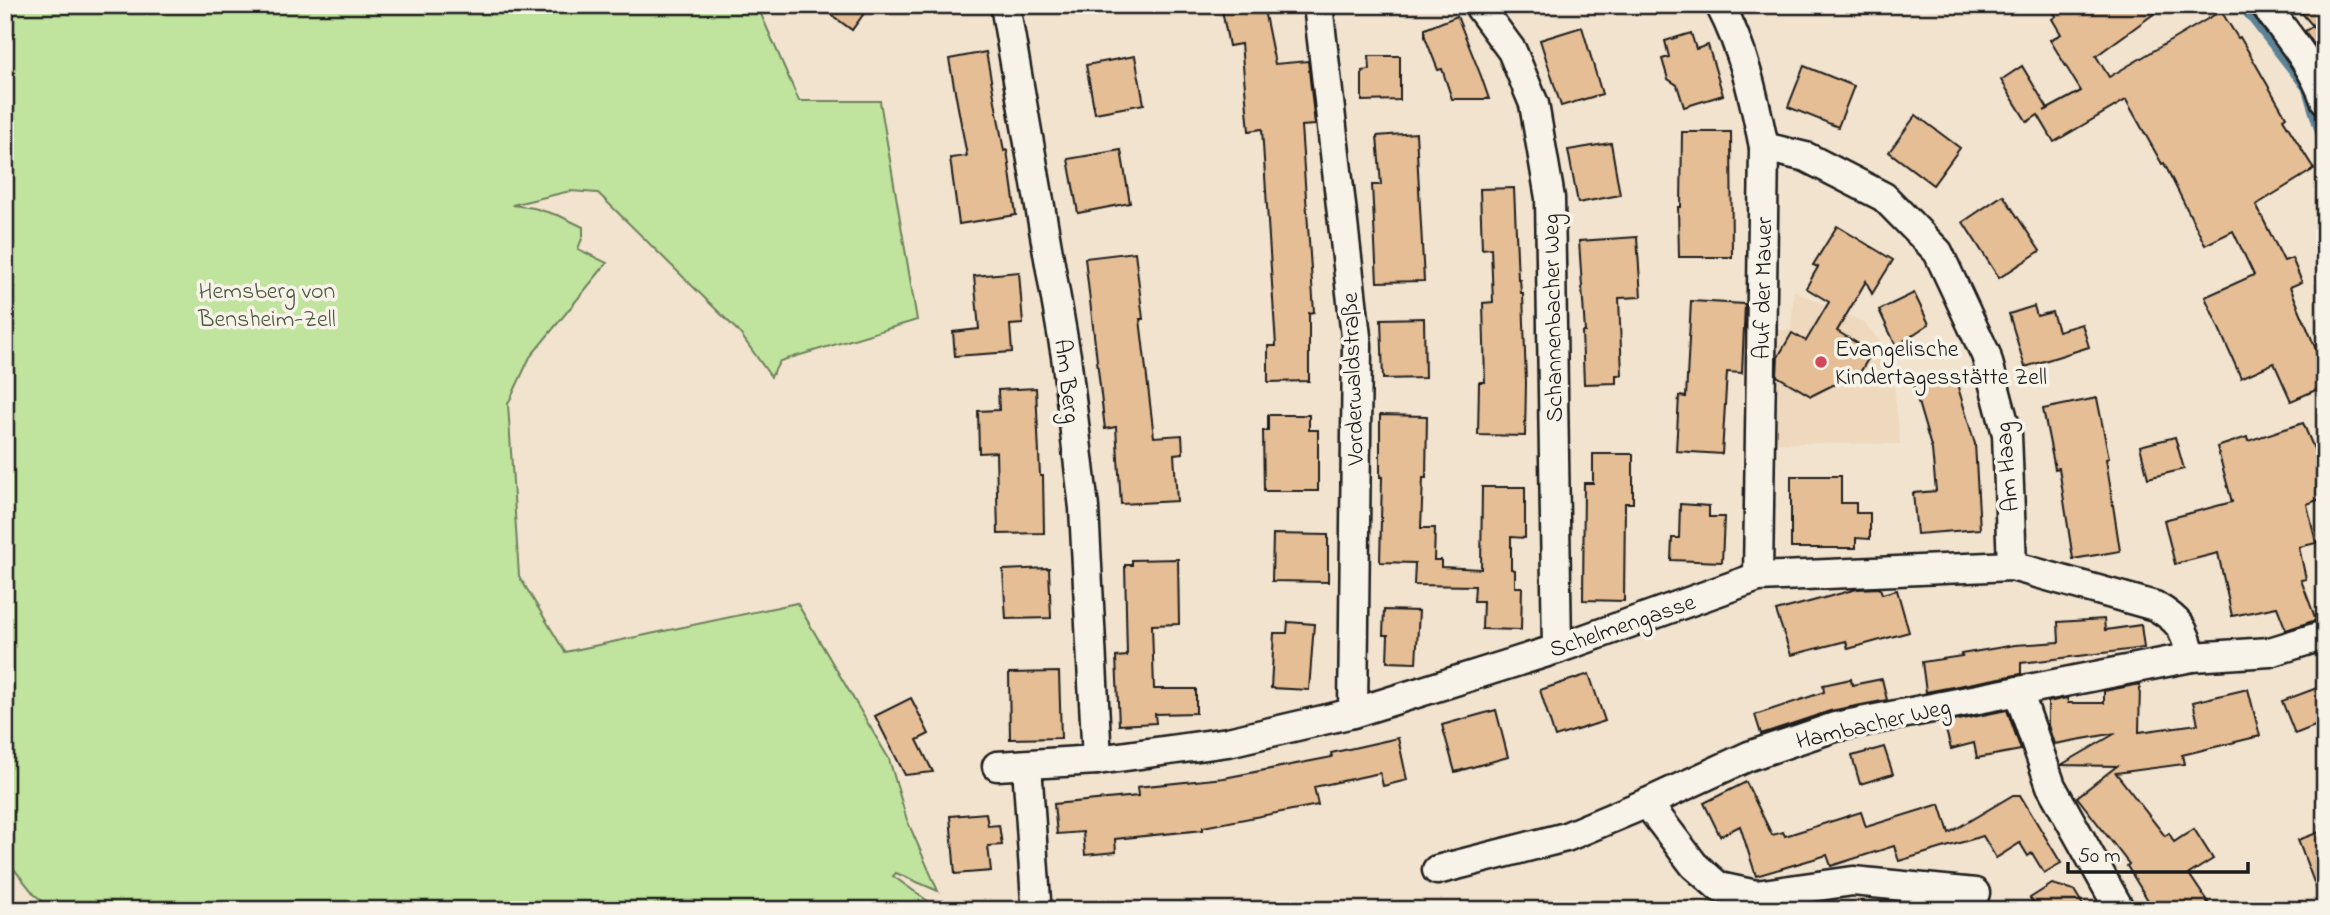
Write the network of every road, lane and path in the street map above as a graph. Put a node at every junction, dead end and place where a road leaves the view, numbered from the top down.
1 (1005, 5) edge
2 (1318, 5) edge
3 (1478, 5) edge
4 (1720, 5) edge
5 (2265, 5) edge
6 (2325, 100) edge
7 (1764, 148) junction
8 (2012, 566) junction
9 (1758, 578) junction
10 (2325, 635) edge
11 (1557, 649) junction
12 (2192, 657) junction
13 (2018, 691) junction
14 (1353, 713) junction
15 (1097, 760) junction
16 (1027, 765) junction
17 (997, 766) dead end
18 (1647, 803) junction
19 (1437, 870) dead end
20 (1975, 892) dead end
21 (1036, 901) dead end
22 (2120, 910) edge

1 - 15 street, Am Berg
2 - 14 street, Vorderwaldstraße
3 - 11 street, Schannenbacher Weg
4 - 7 street, Auf der Mauer
5 - 6 street
7 - 8 street, Am Haag
7 - 9 street, Auf der Mauer
8 - 9 street, Schelmengasse
8 - 12 street, Schelmengasse
9 - 11 street, Schelmengasse
10 - 12 street, Hambacher Weg
11 - 14 street, Schelmengasse
12 - 13 street, Hambacher Weg
13 - 18 street, Hambacher Weg
13 - 22 street
14 - 15 street, Schelmengasse
15 - 16 street, Schelmengasse
16 - 17 street, Schelmengasse
16 - 21 street
18 - 19 street, Hambacher Weg
18 - 20 street

